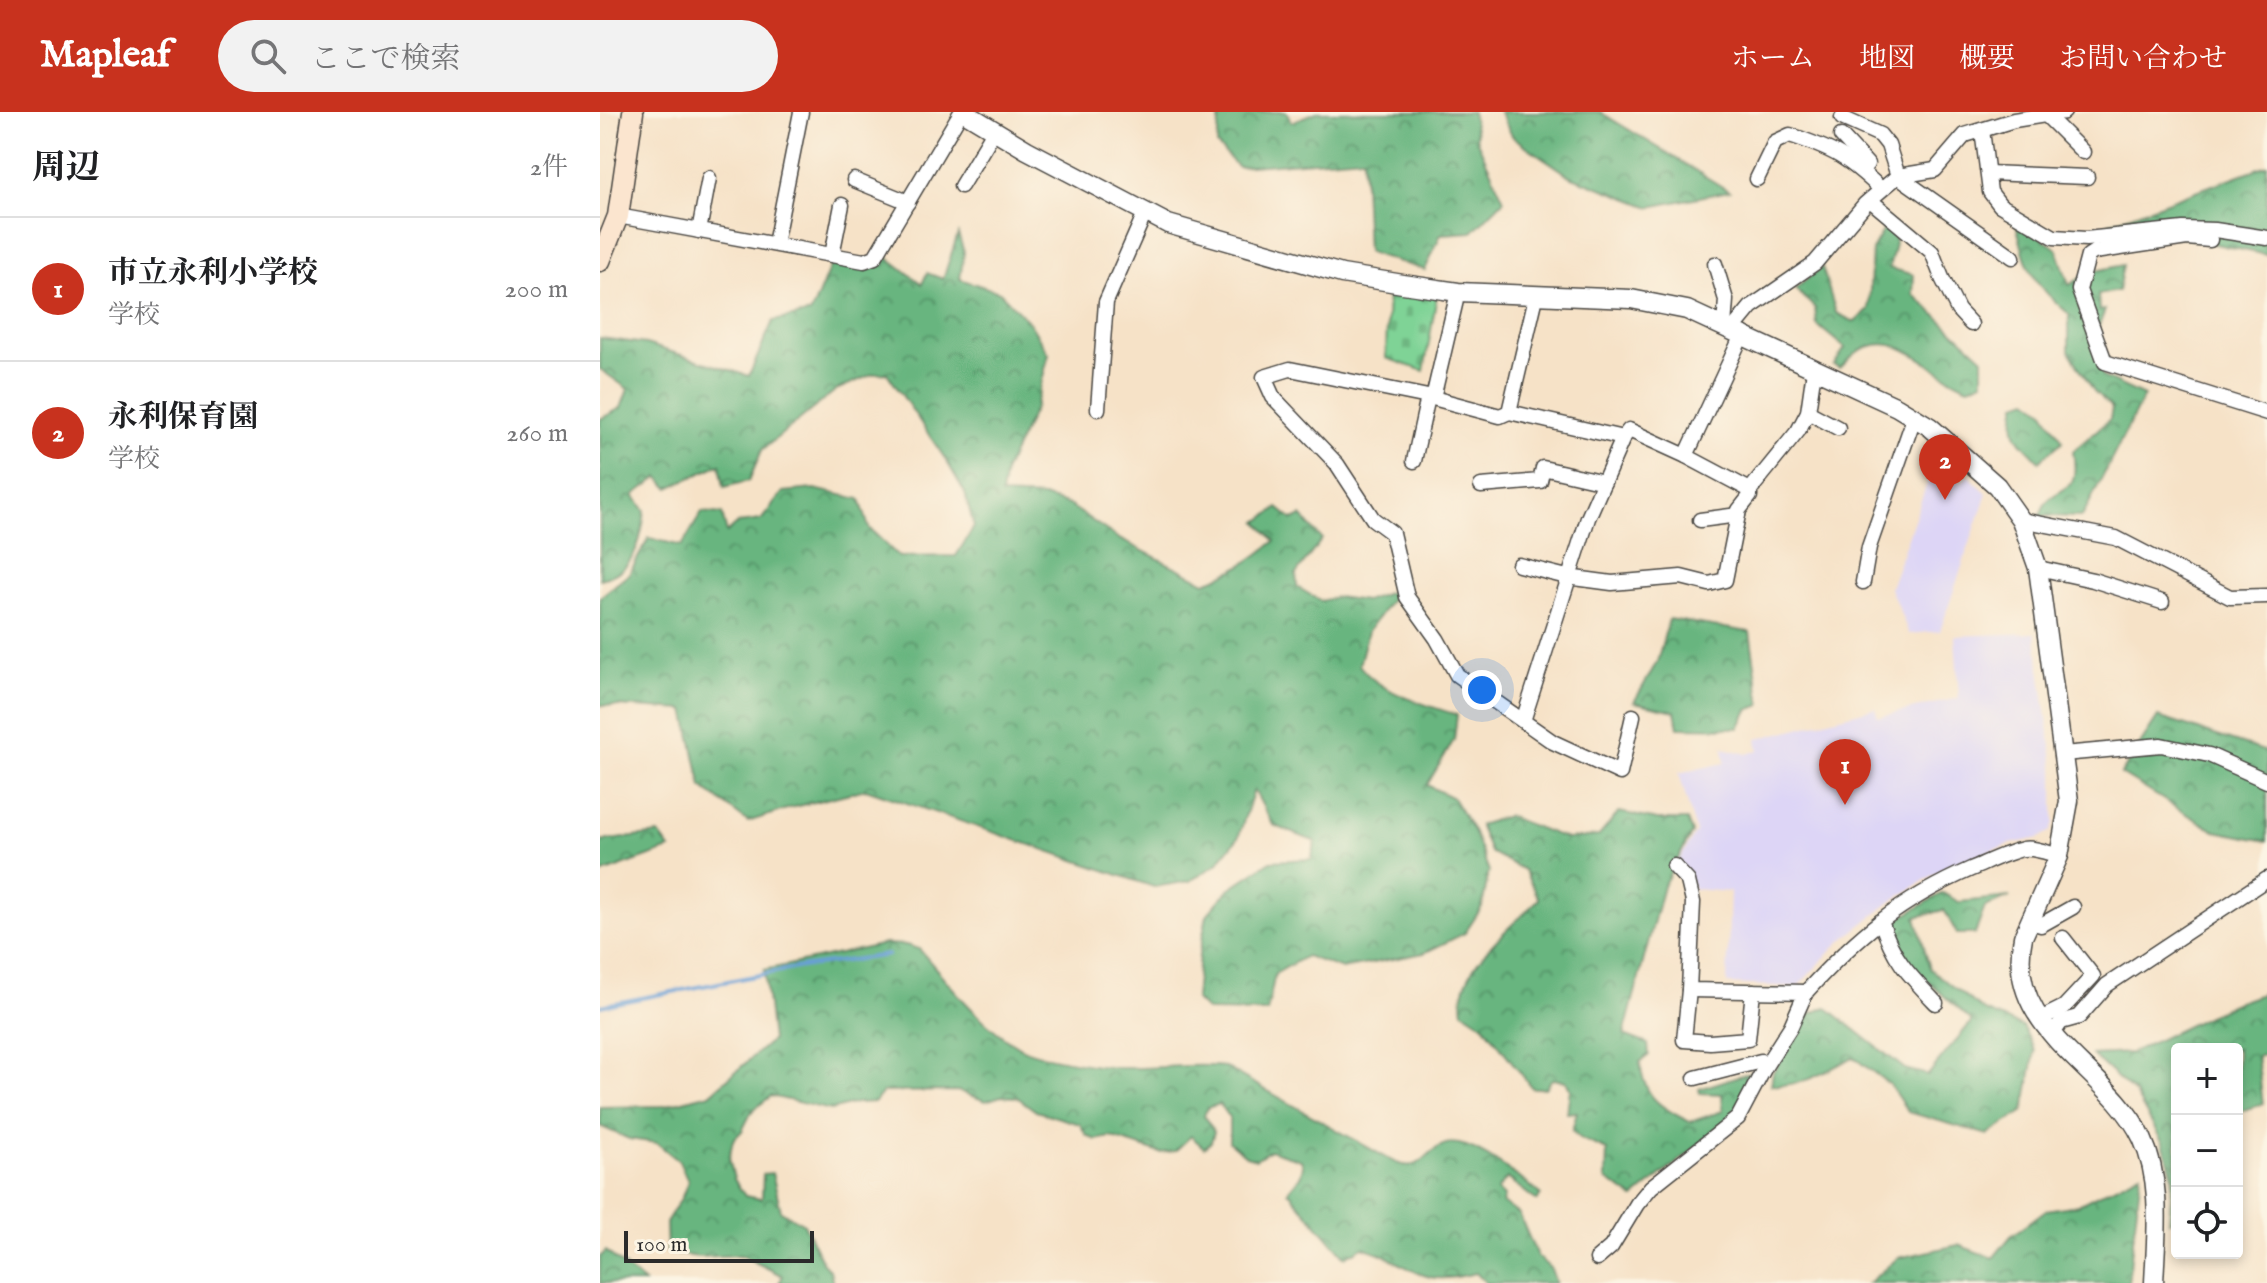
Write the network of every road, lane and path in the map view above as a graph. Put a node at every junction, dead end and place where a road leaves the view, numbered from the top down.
1 (633, 112) edge
2 (801, 112) edge
3 (962, 112) edge
4 (2064, 112) edge
5 (2047, 116) junction
6 (1842, 118) dead end
7 (1982, 130) junction
8 (994, 131) junction
9 (1841, 136) dead end
10 (2083, 152) dead end
11 (1988, 173) junction
12 (2087, 177) dead end
13 (709, 178) dead end
14 (1757, 179) dead end
15 (854, 180) dead end
16 (1888, 184) junction
17 (961, 186) dead end
18 (1870, 200) junction
19 (908, 202) junction
20 (842, 205) dead end
21 (1145, 213) junction
22 (618, 216) junction
23 (699, 231) junction
24 (2267, 238) edge
25 (2210, 240) dead end
26 (775, 244) junction
27 (832, 255) junction
28 (2013, 257) dead end
29 (600, 261) edge
30 (1715, 264) dead end
31 (1458, 292) junction
32 (1536, 297) junction
33 (1971, 324) dead end
34 (1733, 330) junction
35 (1814, 370) junction
36 (1431, 398) junction
37 (1098, 409) dead end
38 (1509, 412) junction
39 (1808, 412) junction
40 (2267, 413) edge
41 (1914, 418) junction
42 (1838, 428) dead end
43 (1623, 438) junction
44 (1686, 456) junction
45 (1414, 461) dead end
46 (1604, 482) junction
47 (1481, 486) dead end
48 (1750, 490) junction
49 (1738, 515) junction
50 (1700, 520) dead end
51 (2021, 520) junction
52 (1519, 565) dead end
53 (2038, 568) junction
54 (1567, 577) junction
55 (1863, 582) dead end
56 (2267, 596) edge
57 (2162, 602) dead end
58 (1633, 716) dead end
59 (1523, 721) junction
60 (2063, 754) junction
61 (2267, 781) edge
62 (2059, 856) junction
63 (1674, 866) dead end
64 (2267, 879) edge
65 (2073, 907) dead end
66 (1881, 921) junction
67 (2030, 922) junction
68 (2063, 938) dead end
69 (1689, 990) junction
70 (1753, 991) junction
71 (1806, 992) junction
72 (1936, 1003) dead end
73 (2040, 1019) junction
74 (2052, 1035) junction
75 (1748, 1039) junction
76 (1763, 1063) junction
77 (1695, 1078) dead end
78 (1597, 1259) dead end
79 (2154, 1283) edge

1 - 22 main road
2 - 26 street
3 - 8 street
3 - 19 street
4 - 5 street
5 - 7 street
5 - 10 street
6 - 16 street
7 - 11 street
7 - 16 street
8 - 17 street
8 - 21 street
9 - 16 street
11 - 12 street
11 - 24 street
13 - 23 street
14 - 16 street
15 - 19 street
16 - 18 street
16 - 28 street
18 - 33 street
18 - 34 street
19 - 27 street
20 - 27 street
21 - 31 street
21 - 37 street
22 - 23 street
22 - 29 main road
23 - 26 street
25 - 40 street
26 - 27 street
30 - 34 street
31 - 32 street
31 - 36 street
32 - 34 street
32 - 38 street
34 - 35 street
34 - 44 street
35 - 39 street
35 - 41 street
36 - 38 street
36 - 45 street
36 - 59 street
38 - 43 street
39 - 42 street
39 - 48 street
41 - 51 street
41 - 55 street
43 - 44 street
43 - 46 street
44 - 48 street
46 - 47 street
46 - 54 street
48 - 49 street
49 - 50 street
49 - 54 street
51 - 53 street
51 - 56 street
52 - 54 street
53 - 57 street
53 - 60 street
54 - 59 street
58 - 59 street
60 - 61 street
60 - 62 street
62 - 66 street
62 - 67 street
63 - 69 street
64 - 74 street
65 - 67 street
66 - 71 street
66 - 72 street
67 - 73 street
68 - 73 street
69 - 70 street
69 - 75 street
70 - 71 street
70 - 75 street
71 - 76 street
73 - 74 street
74 - 79 street
75 - 76 street
76 - 77 street
76 - 78 street

